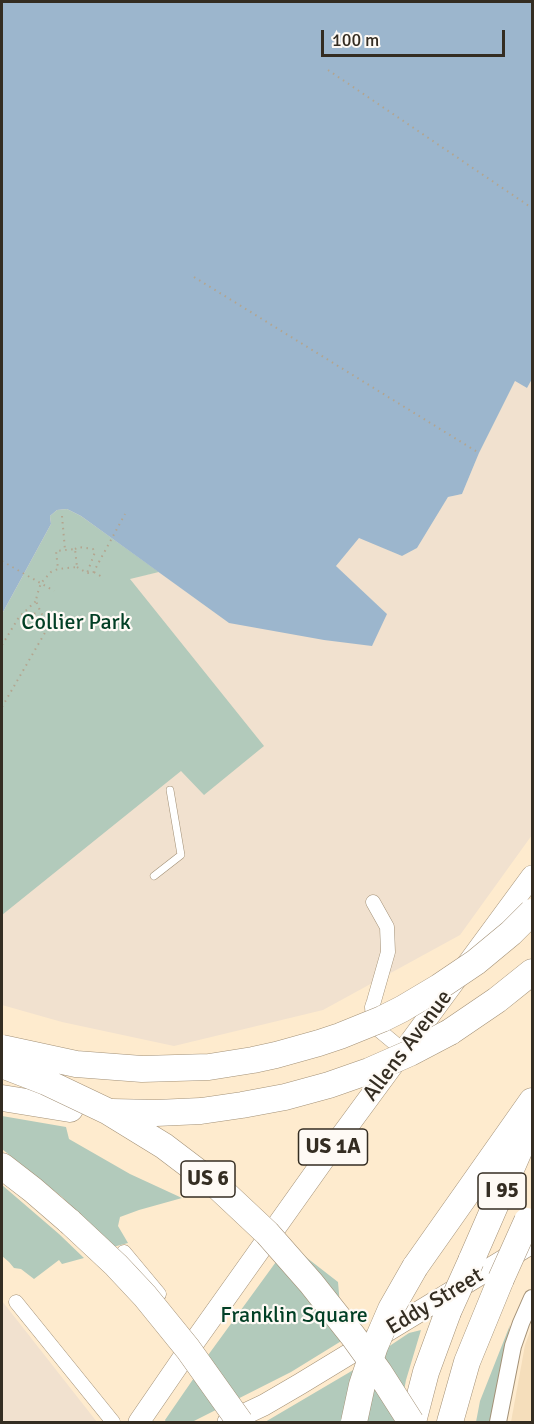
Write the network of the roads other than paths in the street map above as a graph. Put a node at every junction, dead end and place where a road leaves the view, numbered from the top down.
1 (170, 789) dead end
2 (154, 876) dead end
3 (532, 876) edge
4 (373, 902) dead end
5 (532, 912) edge
6 (532, 972) edge
7 (532, 987) edge
8 (450, 1032) junction
9 (2, 1048) edge
10 (404, 1051) junction
11 (2, 1065) edge
12 (2, 1098) edge
13 (532, 1101) edge
14 (532, 1121) edge
15 (2, 1166) edge
16 (70, 1222) junction
17 (531, 1224) edge
18 (124, 1251) dead end
19 (532, 1298) edge
20 (16, 1302) dead end
21 (196, 1339) junction
22 (236, 1421) edge
23 (113, 1422) edge
24 (139, 1422) edge
25 (219, 1422) edge
26 (354, 1422) edge
27 (412, 1422) edge
28 (450, 1422) edge
29 (498, 1422) edge

1 - 2 lane
3 - 10 main road, Allens Avenue / US 1A
4 - 10 street
5 - 9 highway, bridge
6 - 8 highway
7 - 8 highway
8 - 12 highway, bridge
10 - 21 main road, Allens Avenue / US 1A
11 - 27 highway, US 6, bridge
13 - 26 highway, bridge
14 - 27 highway, I 95, bridge
15 - 16 highway
16 - 22 highway, bridge
16 - 25 highway, bridge
17 - 22 main road, Eddy Street
17 - 28 highway, I 95, bridge
18 - 21 street
19 - 29 street
20 - 23 street
21 - 24 main road, Allens Avenue / US 1A

